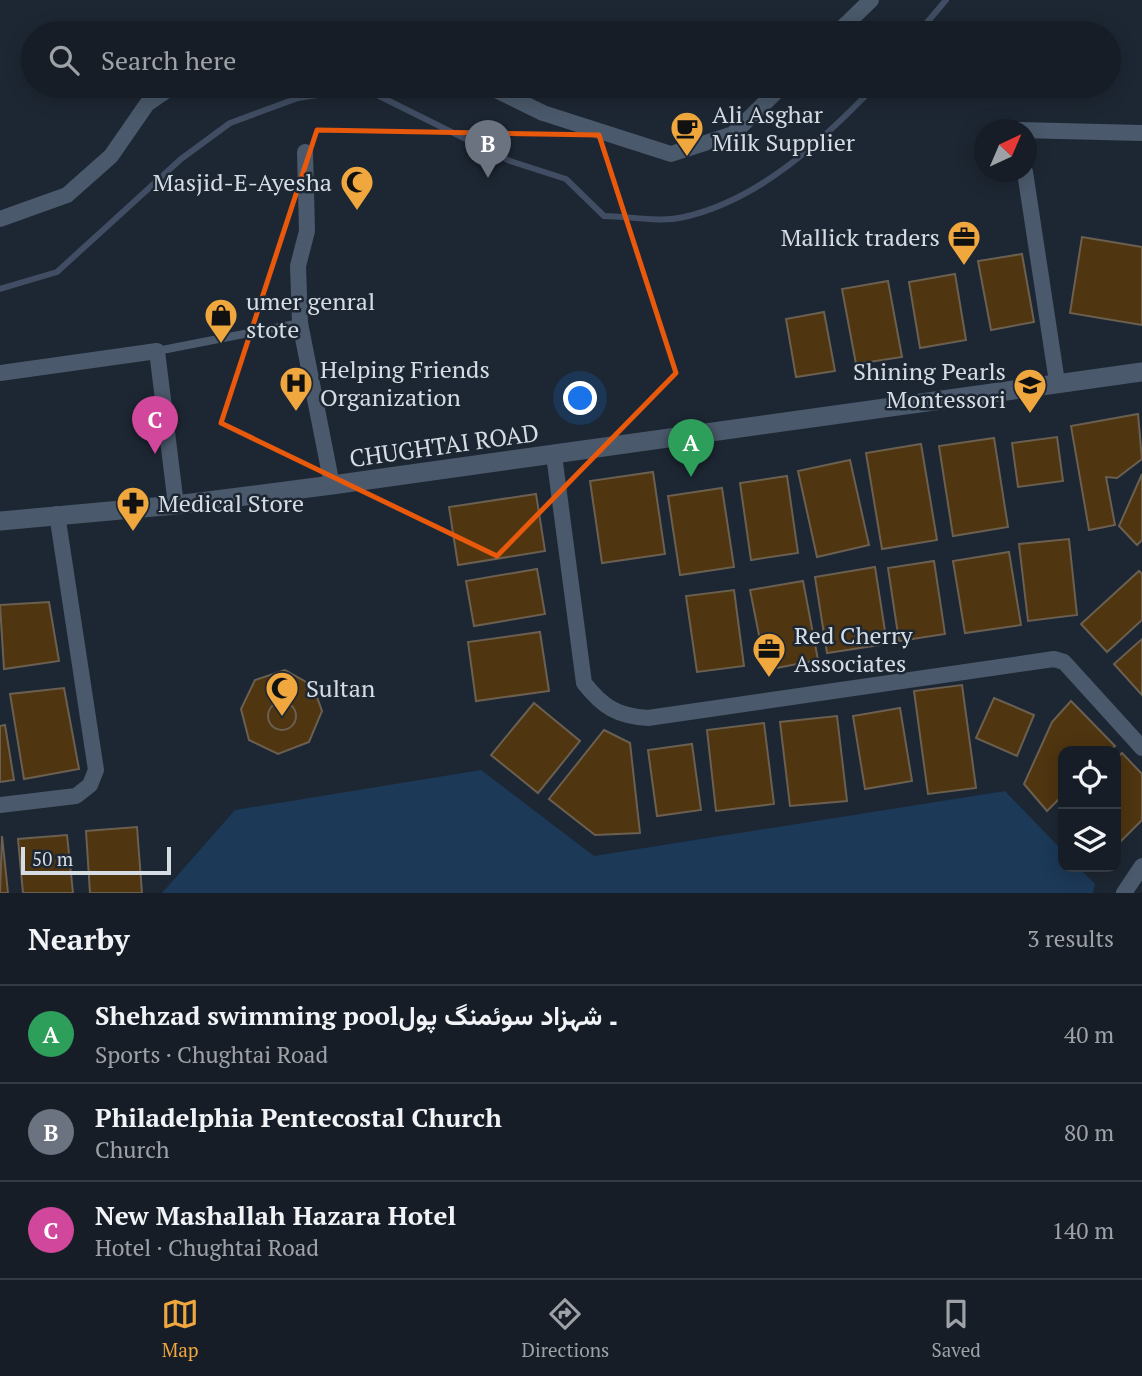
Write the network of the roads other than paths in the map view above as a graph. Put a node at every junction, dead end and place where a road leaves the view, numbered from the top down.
1 (871, 0) edge
2 (849, 21) edge
3 (156, 98) edge
4 (512, 98) edge
5 (770, 98) edge
6 (1037, 131) edge
7 (1142, 134) edge
8 (305, 152) dead end
9 (1027, 182) edge
10 (0, 219) edge
11 (300, 323) junction
12 (156, 351) junction
13 (1142, 372) edge
14 (0, 373) edge
15 (1057, 382) junction
16 (554, 455) junction
17 (332, 485) junction
18 (177, 505) junction
19 (57, 514) junction
20 (0, 521) edge
21 (1142, 748) edge
22 (0, 805) edge
23 (1142, 866) edge
24 (1124, 893) edge

1 - 2 street
3 - 10 street
4 - 5 street
6 - 7 street
8 - 11 street
9 - 15 street
11 - 12 lane
11 - 17 street
12 - 14 street
12 - 18 street
13 - 15 street, CHUGHTAI ROAD
15 - 16 street, CHUGHTAI ROAD
16 - 17 street, CHUGHTAI ROAD
16 - 21 street
17 - 18 street, CHUGHTAI ROAD
18 - 19 street, CHUGHTAI ROAD
19 - 20 street, CHUGHTAI ROAD
19 - 22 street
23 - 24 street

